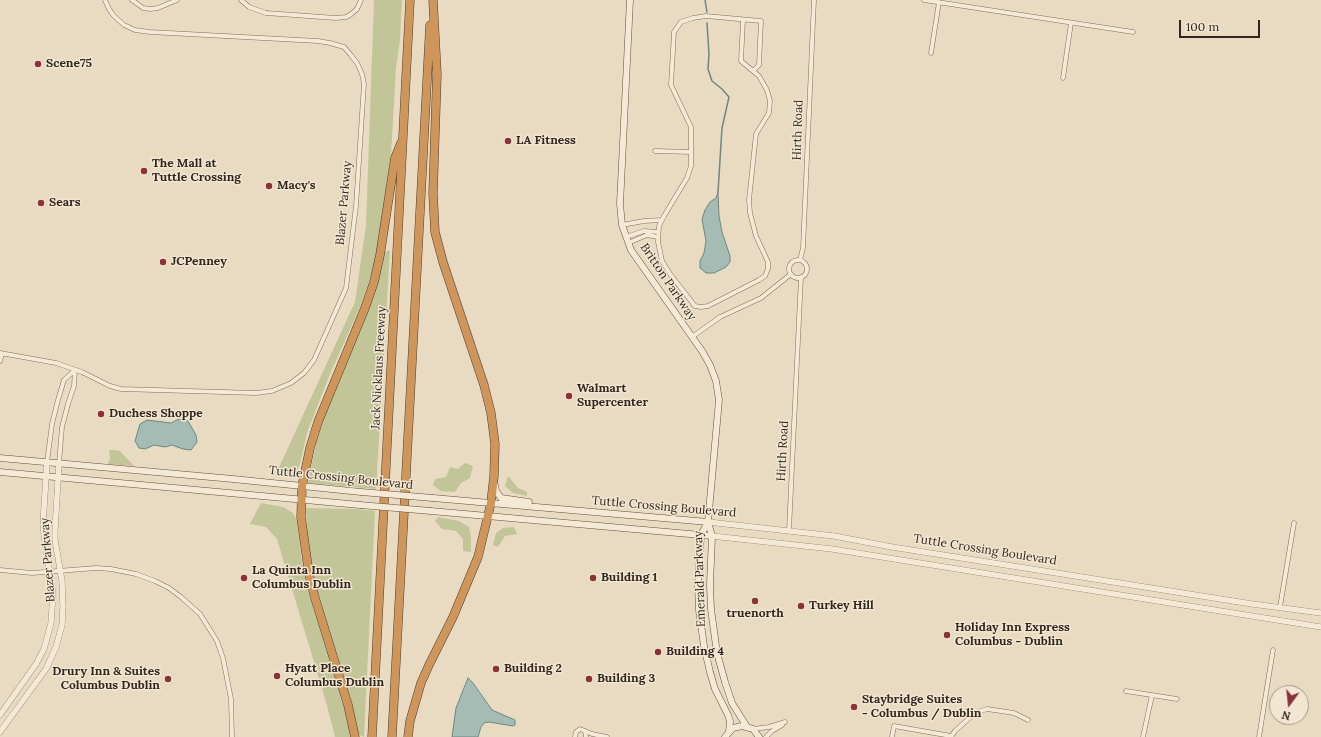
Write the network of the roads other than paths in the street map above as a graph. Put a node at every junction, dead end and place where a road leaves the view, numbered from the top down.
1 (105, 0) edge
2 (132, 0) edge
3 (177, 0) edge
4 (241, 0) edge
5 (360, 0) edge
6 (410, 0) edge
7 (432, 0) edge
8 (630, 0) edge
9 (814, 0) edge
10 (924, 0) edge
11 (938, 2) junction
12 (743, 20) junction
13 (1071, 23) junction
14 (1133, 32) dead end
15 (931, 53) dead end
16 (753, 71) junction
17 (1063, 78) dead end
18 (403, 136) junction
19 (655, 151) dead end
20 (691, 152) junction
21 (662, 220) junction
22 (644, 221) junction
23 (622, 226) junction
24 (658, 232) junction
25 (646, 233) junction
26 (658, 237) junction
27 (627, 240) junction
28 (800, 260) junction
29 (791, 274) junction
30 (801, 277) junction
31 (692, 337) junction
32 (1, 354) edge
33 (0, 361) edge
34 (75, 370) junction
35 (0, 458) edge
36 (47, 462) junction
37 (59, 463) junction
38 (0, 472) edge
39 (46, 476) junction
40 (494, 476) junction
41 (58, 477) junction
42 (302, 486) junction
43 (301, 500) junction
44 (491, 503) junction
45 (547, 508) junction
46 (488, 516) junction
47 (708, 522) junction
48 (1294, 523) dead end
49 (789, 530) junction
50 (700, 535) junction
51 (712, 536) junction
52 (0, 570) edge
53 (60, 571) junction
54 (50, 572) junction
55 (1280, 607) junction
56 (1321, 613) edge
57 (1321, 627) edge
58 (1273, 650) dead end
59 (1126, 691) dead end
60 (1152, 695) junction
61 (1177, 699) dead end
62 (0, 715) edge
63 (1028, 720) dead end
64 (750, 728) junction
65 (585, 731) junction
66 (0, 732) edge
67 (726, 736) edge
68 (232, 737) edge
69 (355, 737) edge
70 (372, 737) edge
71 (392, 737) edge
72 (408, 737) edge
73 (575, 737) edge
74 (586, 737) edge
75 (607, 737) edge
76 (759, 737) edge
77 (766, 737) edge
78 (892, 737) edge
79 (951, 737) edge
80 (1143, 737) edge
81 (1259, 737) edge

1 - 34 street, Blazer Parkway
2 - 3 street
4 - 5 street
6 - 18 highway, Jack Nicklaus Freeway
7 - 40 highway
7 - 71 highway
8 - 23 main road, Britton Parkway
9 - 28 street, Hirth Road
10 - 11 street
11 - 13 street
11 - 15 street
12 - 16 street
12 - 16 street
12 - 20 street
13 - 14 street
13 - 17 street
16 - 26 street
18 - 42 highway
18 - 70 highway, Jack Nicklaus Freeway
19 - 20 street
20 - 21 street
21 - 22 street
21 - 24 street
22 - 23 street
22 - 25 street
23 - 27 main road, Britton Parkway
24 - 25 street
24 - 26 street
25 - 26 street
25 - 27 street
27 - 31 main road, Britton Parkway
28 - 29 street
28 - 30 street
29 - 30 street
29 - 31 street
30 - 49 street, Hirth Road
31 - 47 main road, Britton Parkway
32 - 33 street
32 - 34 street, Blazer Parkway
34 - 36 street, Blazer Parkway
34 - 37 street, Blazer Parkway
35 - 36 main road, Tuttle Crossing Boulevard
36 - 37 main road, Tuttle Crossing Boulevard
36 - 39 street, Blazer Parkway
37 - 41 street, Blazer Parkway
37 - 42 main road, Tuttle Crossing Boulevard
38 - 39 main road, Tuttle Crossing Boulevard
39 - 41 main road, Tuttle Crossing Boulevard
39 - 54 street, Blazer Parkway
40 - 44 highway
40 - 45 main road
41 - 43 main road, Tuttle Crossing Boulevard
41 - 53 street, Blazer Parkway
42 - 43 highway
42 - 44 main road, Tuttle Crossing Boulevard, bridge
43 - 46 main road, Tuttle Crossing Boulevard, bridge
43 - 69 highway
44 - 45 main road, Tuttle Crossing Boulevard
44 - 46 highway
45 - 47 main road, Tuttle Crossing Boulevard
46 - 50 main road, Tuttle Crossing Boulevard
46 - 72 highway
47 - 49 street, Tuttle Crossing Boulevard
47 - 50 main road, Emerald Parkway
47 - 51 main road, Emerald Parkway
48 - 55 street
49 - 55 street, Tuttle Crossing Boulevard
50 - 51 main road, Tuttle Crossing Boulevard
50 - 67 main road, Emerald Parkway
51 - 57 street, Tuttle Crossing Boulevard
51 - 64 main road, Emerald Parkway
52 - 54 street
53 - 54 street
53 - 66 street, Blazer Parkway
53 - 68 street
54 - 62 street, Blazer Parkway
55 - 56 street, Tuttle Crossing Boulevard
58 - 81 street
59 - 60 street
60 - 61 street
60 - 80 street
63 - 79 street
64 - 67 main road
64 - 76 main road, Emerald Parkway
64 - 77 street
65 - 73 street
65 - 74 street
65 - 75 street
78 - 79 street

